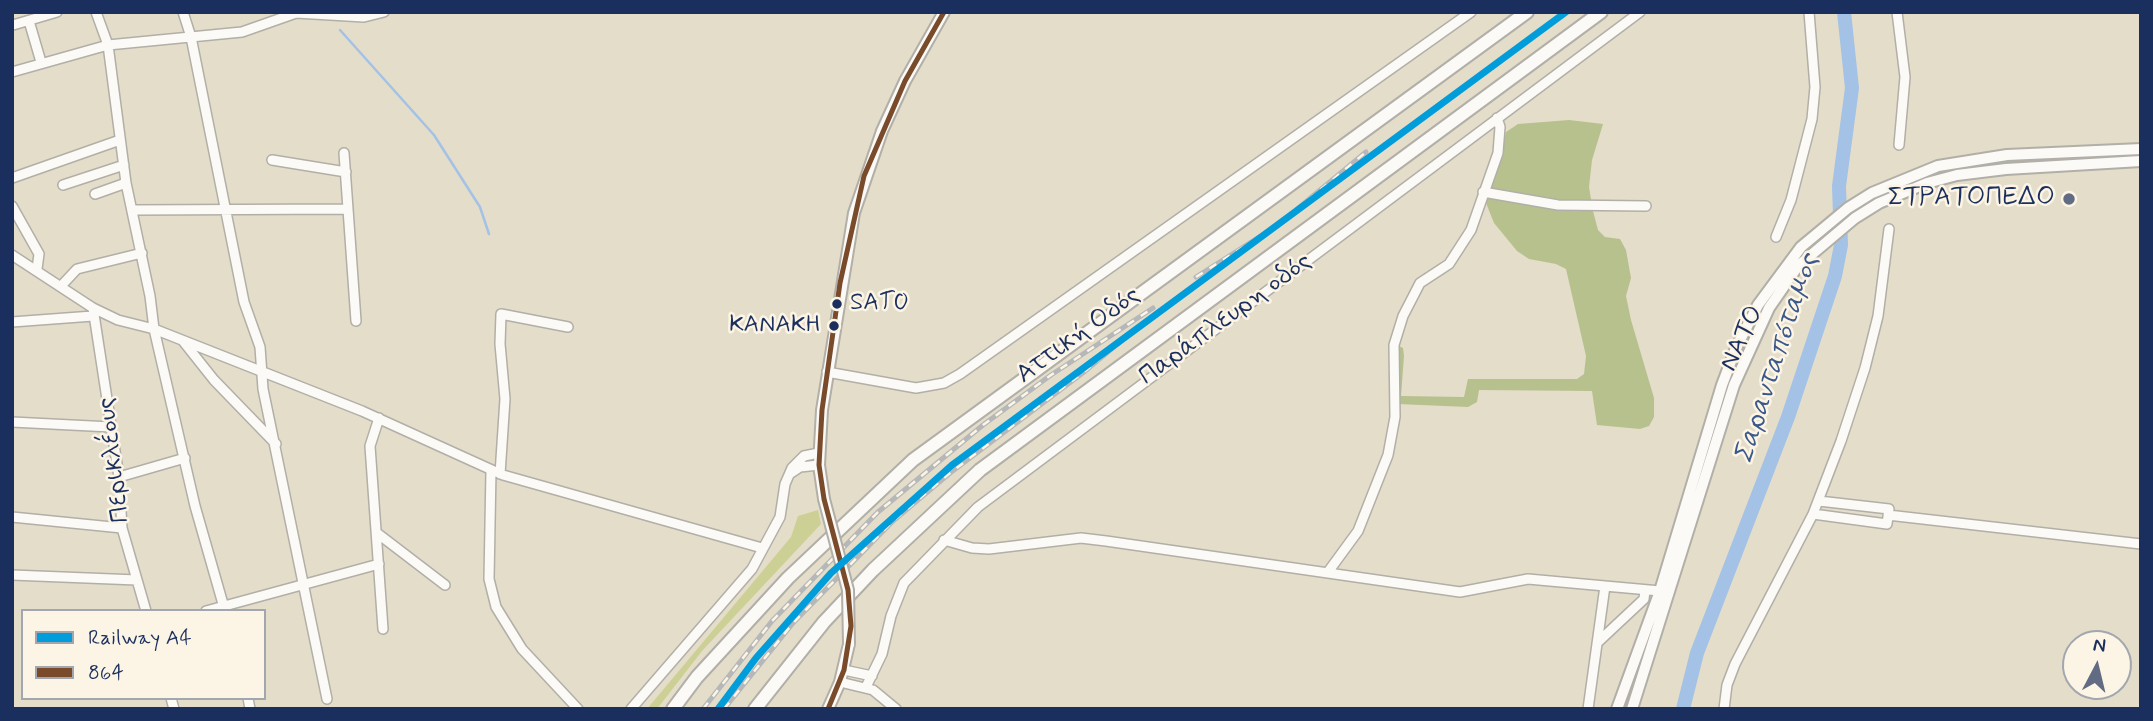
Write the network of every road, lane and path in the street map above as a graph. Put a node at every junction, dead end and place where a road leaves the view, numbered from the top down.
1 (57, 12) edge
2 (96, 12) edge
3 (183, 12) edge
4 (384, 12) edge
5 (944, 12) edge
6 (1471, 12) edge
7 (1527, 12) edge
8 (1601, 12) edge
9 (1640, 12) edge
10 (1809, 12) edge
11 (1897, 12) edge
12 (337, 14) edge
13 (29, 21) junction
14 (13, 25) edge
15 (191, 37) junction
16 (108, 45) junction
17 (41, 62) junction
18 (12, 72) edge
19 (1497, 118) junction
20 (120, 140) junction
21 (1899, 145) dead end
22 (2141, 149) edge
23 (344, 153) dead end
24 (272, 160) dead end
25 (2141, 161) edge
26 (124, 165) junction
27 (346, 172) junction
28 (12, 178) edge
29 (126, 183) junction
30 (63, 185) dead end
31 (1483, 192) junction
32 (95, 194) dead end
33 (1875, 198) junction
34 (12, 206) edge
35 (1646, 206) dead end
36 (225, 208) junction
37 (347, 209) junction
38 (133, 210) junction
39 (1889, 229) dead end
40 (1776, 237) dead end
41 (1805, 251) junction
42 (142, 253) junction
43 (12, 255) edge
44 (37, 268) junction
45 (62, 285) junction
46 (93, 312) junction
47 (356, 321) dead end
48 (12, 322) edge
49 (568, 327) dead end
50 (154, 329) junction
51 (182, 339) junction
52 (827, 372) junction
53 (262, 374) junction
54 (379, 418) junction
55 (12, 422) edge
56 (111, 427) junction
57 (276, 444) junction
58 (819, 453) junction
59 (185, 458) junction
60 (819, 465) junction
61 (495, 472) junction
62 (789, 474) junction
63 (119, 477) junction
64 (1819, 501) junction
65 (1813, 514) junction
66 (1888, 516) junction
67 (12, 517) edge
68 (122, 528) junction
69 (377, 533) junction
70 (944, 540) junction
71 (2141, 544) edge
72 (762, 548) junction
73 (379, 564) junction
74 (1328, 572) junction
75 (12, 575) edge
76 (137, 580) junction
77 (305, 582) junction
78 (445, 585) dead end
79 (1605, 586) junction
80 (1645, 591) junction
81 (1660, 591) junction
82 (145, 609) edge
83 (225, 609) edge
84 (383, 629) dead end
85 (1597, 643) junction
86 (845, 670) junction
87 (872, 676) junction
88 (841, 682) junction
89 (866, 687) junction
90 (327, 699) dead end
91 (578, 709) edge
92 (631, 709) edge
93 (673, 709) edge
94 (755, 709) edge
95 (828, 709) edge
96 (896, 709) edge
97 (1588, 709) edge
98 (1617, 709) edge
99 (1632, 709) edge
100 (1724, 709) edge

1 - 13 street
2 - 16 street
3 - 15 street
4 - 12 street
5 - 52 main road
6 - 52 street
7 - 93 highway, Αττική Οδός
8 - 94 highway, Αττική Οδός
9 - 19 street, Παράπλευρη οδός
10 - 40 street
11 - 21 street
12 - 15 street
13 - 14 street
13 - 17 street
15 - 16 street
15 - 36 street
16 - 17 street
16 - 20 street
17 - 18 street
19 - 31 street
19 - 70 street, Παράπλευρη οδός
20 - 26 street
20 - 28 street
22 - 33 main road, ΝΑΤΟ
23 - 27 street
24 - 27 street
25 - 33 main road, ΝΑΤΟ
26 - 29 street
26 - 30 street
27 - 37 street
29 - 32 street
29 - 38 street
31 - 35 street
31 - 74 street
33 - 41 main road, ΝΑΤΟ
34 - 44 street
36 - 37 street
36 - 38 street
36 - 53 street
37 - 47 street
38 - 42 street
39 - 64 street
41 - 81 main road, ΝΑΤΟ
41 - 99 main road, ΝΑΤΟ
42 - 45 street
42 - 50 street
43 - 44 street
44 - 45 street
45 - 46 street
46 - 48 street
46 - 50 street
46 - 56 street, Περικλέους
49 - 61 street
50 - 51 street
50 - 59 street
51 - 53 street
51 - 57 street
52 - 58 main road
53 - 54 street
53 - 57 street
54 - 61 street
54 - 69 street
55 - 56 street
56 - 63 street, Περικλέους
57 - 77 street
58 - 60 main road
58 - 62 street
59 - 63 street
59 - 83 street
60 - 62 street
60 - 86 main road, bridge
61 - 72 street
61 - 91 street
62 - 72 street
63 - 68 street, Περικλέους
64 - 65 street
64 - 66 street
65 - 66 street
65 - 100 street
66 - 71 street
67 - 68 street
68 - 76 street, Περικλέους
69 - 73 street
69 - 78 street
70 - 74 street
70 - 87 street, Παράπλευρη οδός
72 - 92 street
73 - 77 street
73 - 84 street
74 - 79 street
75 - 76 street
76 - 82 street, Περικλέους
77 - 83 street
77 - 90 street
79 - 80 street
79 - 85 street
80 - 81 street
80 - 85 street
81 - 98 main road, ΝΑΤΟ
85 - 97 street
86 - 87 street
86 - 88 main road
87 - 89 street, Παράπλευρη οδός
88 - 89 street
88 - 95 main road
89 - 96 street

